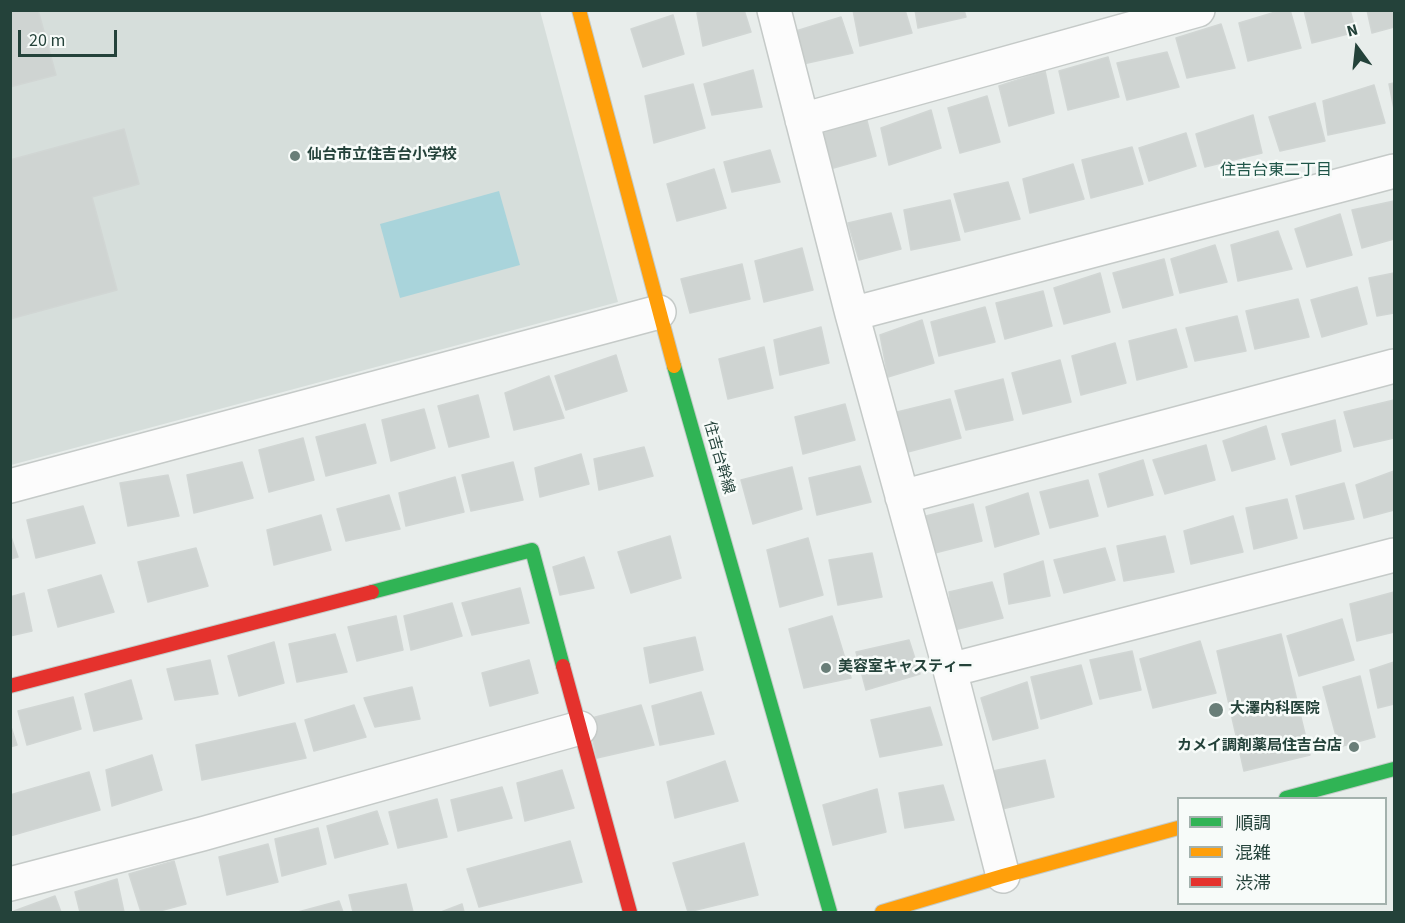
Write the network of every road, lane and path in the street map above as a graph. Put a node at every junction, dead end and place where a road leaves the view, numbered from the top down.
1 (579, 10) edge
2 (774, 10) edge
3 (1198, 10) edge
4 (802, 120) junction
5 (1395, 171) edge
6 (659, 312) junction
7 (852, 314) junction
8 (1395, 366) edge
9 (10, 486) edge
10 (902, 496) junction
11 (1395, 555) edge
12 (950, 670) junction
13 (10, 686) edge
14 (580, 728) junction
15 (1395, 769) edge
16 (1290, 797) edge
17 (1177, 829) edge
18 (1003, 876) junction
19 (10, 884) edge
20 (630, 912) edge
21 (830, 912) edge
22 (882, 912) edge

1 - 6 street, 住吉台幹線
2 - 4 street
3 - 4 street
4 - 7 street
5 - 7 street
6 - 9 street
6 - 21 street, 住吉台幹線
7 - 10 street
8 - 10 street
10 - 12 street
11 - 12 street
12 - 18 street
13 - 14 street
14 - 19 street
14 - 20 street
15 - 16 street
17 - 18 street
18 - 22 street

